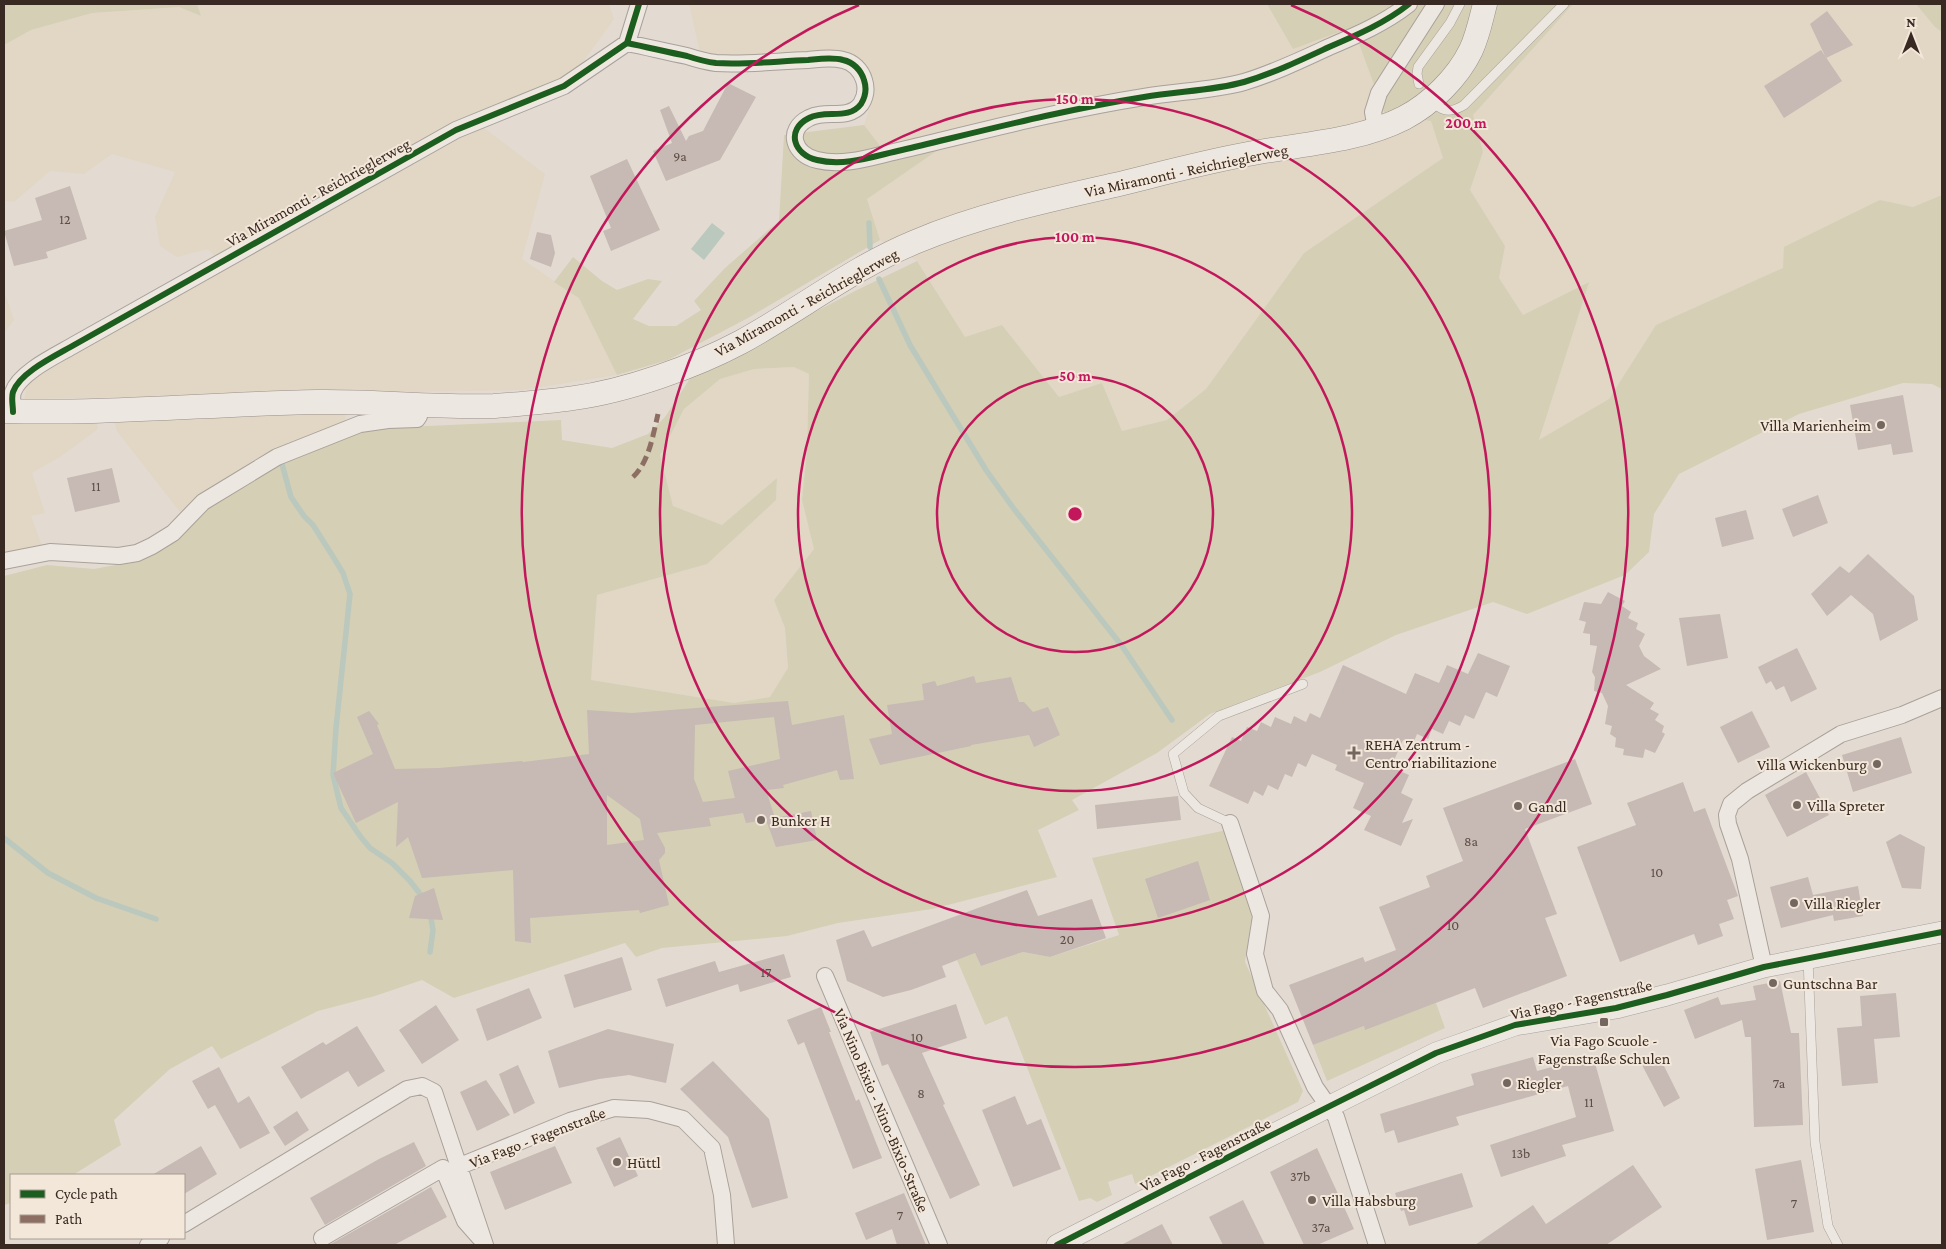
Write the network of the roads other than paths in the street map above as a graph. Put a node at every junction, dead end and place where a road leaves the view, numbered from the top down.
1 (639, 4) edge
2 (1409, 4) edge
3 (1436, 4) edge
4 (1460, 4) edge
5 (1485, 4) edge
6 (1564, 4) edge
7 (627, 43) junction
8 (1419, 84) dead end
9 (1439, 107) dead end
10 (1376, 129) junction
11 (420, 405) junction
12 (8, 412) edge
13 (4, 561) edge
14 (1303, 684) dead end
15 (1942, 698) edge
16 (1230, 823) joint
17 (1942, 932) edge
18 (1808, 957) junction
19 (1764, 967) junction
20 (826, 976) dead end
21 (1330, 1107) junction
22 (460, 1166) junction
23 (185, 1223) edge
24 (322, 1238) dead end
25 (159, 1239) edge
26 (485, 1244) edge
27 (148, 1245) edge
28 (726, 1245) edge
29 (939, 1245) edge
30 (1057, 1245) edge
31 (1377, 1245) edge
32 (1838, 1245) edge

1 - 7 street
2 - 7 street
3 - 10 street
4 - 8 lane
5 - 10 main road, Via Miramonti - Reichrieglerweg
6 - 9 lane
7 - 12 street, Via Miramonti - Reichrieglerweg
10 - 11 main road, Via Miramonti - Reichrieglerweg
11 - 12 main road, Via Miramonti - Reichrieglerweg
11 - 13 street
14 - 16 lane
15 - 19 street
16 - 21 street
17 - 18 street, Via Fago - Fagenstraße
18 - 19 street, Via Fago - Fagenstraße
18 - 32 lane
19 - 21 street, Via Fago - Fagenstraße
20 - 29 street, Via Nino Bixio - Nino-Bixio-Straße
21 - 30 street, Via Fago - Fagenstraße
21 - 31 street
22 - 23 street
22 - 26 street
22 - 28 street, Via Fago - Fagenstraße
24 - 26 street
25 - 27 street

